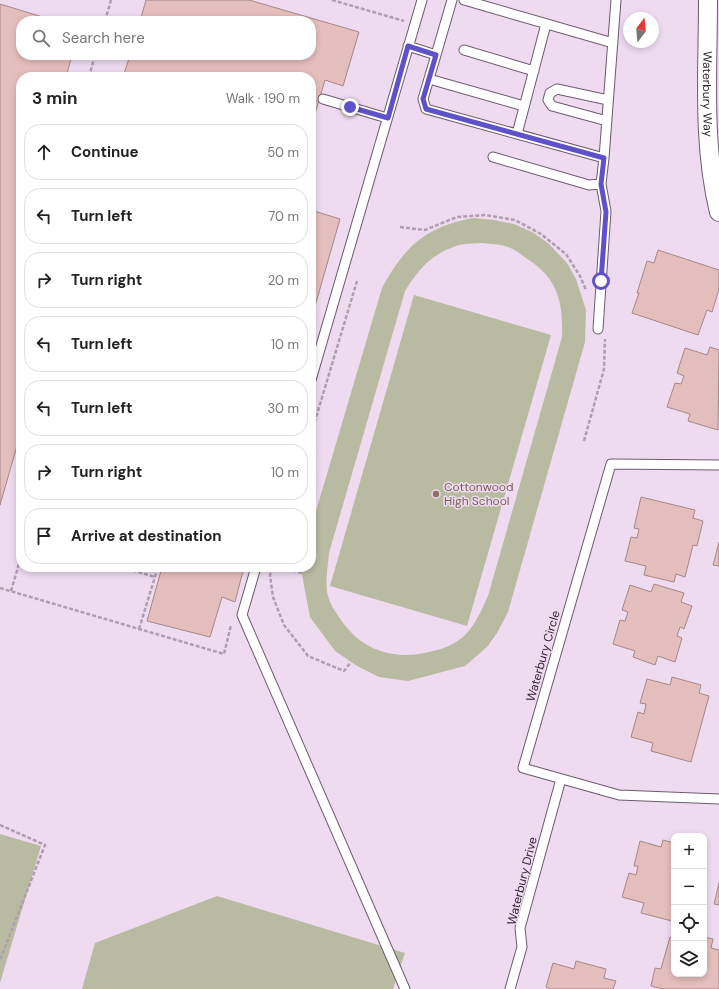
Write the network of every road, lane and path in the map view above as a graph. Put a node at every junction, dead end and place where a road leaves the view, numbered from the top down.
1 (111, 0) edge
2 (332, 0) edge
3 (422, 0) edge
4 (452, 0) edge
5 (464, 0) edge
6 (616, 0) edge
7 (708, 0) edge
8 (106, 16) edge
9 (406, 22) dead end
10 (546, 24) junction
11 (613, 43) junction
12 (408, 46) junction
13 (464, 50) dead end
14 (436, 55) junction
15 (94, 60) edge
16 (534, 71) junction
17 (90, 72) edge
18 (429, 79) junction
19 (323, 99) dead end
20 (608, 100) junction
21 (524, 106) junction
22 (388, 118) junction
23 (607, 121) junction
24 (517, 134) junction
25 (494, 157) dead end
26 (604, 158) junction
27 (601, 184) junction
28 (719, 212) edge
29 (400, 226) dead end
30 (357, 281) dead end
31 (588, 295) dead end
32 (598, 329) dead end
33 (605, 338) dead end
34 (316, 363) edge
35 (316, 417) edge
36 (584, 441) dead end
37 (719, 466) edge
38 (17, 572) edge
39 (138, 572) edge
40 (156, 572) edge
41 (255, 572) edge
42 (271, 572) edge
43 (298, 572) edge
44 (302, 573) dead end
45 (155, 577) junction
46 (0, 588) edge
47 (11, 592) junction
48 (233, 618) dead end
49 (139, 629) junction
50 (351, 662) dead end
51 (561, 779) junction
52 (719, 799) edge
53 (0, 825) edge
54 (0, 960) edge
55 (405, 989) edge
56 (510, 989) edge

1 - 8 path
2 - 9 path
3 - 12 lane
4 - 14 lane
5 - 10 lane
6 - 11 lane
7 - 28 street, Waterbury Way
10 - 11 lane
10 - 16 lane
11 - 20 lane
12 - 14 lane
12 - 22 lane
13 - 16 lane
14 - 18 lane
15 - 17 path
16 - 21 lane
18 - 21 lane
18 - 24 lane
19 - 22 lane
20 - 23 lane
20 - 23 lane
21 - 24 lane
22 - 34 lane
23 - 26 lane
24 - 26 lane
25 - 27 lane
26 - 27 lane
27 - 32 lane
29 - 31 path
30 - 35 path
33 - 36 path
37 - 51 lane, Waterbury Circle
38 - 47 path
39 - 45 path
40 - 45 path
41 - 55 lane
42 - 50 path
43 - 44 path
45 - 49 path
46 - 47 path
47 - 49 path
48 - 49 path
51 - 52 lane, Waterbury Circle
51 - 56 lane, Waterbury Drive
53 - 54 path

